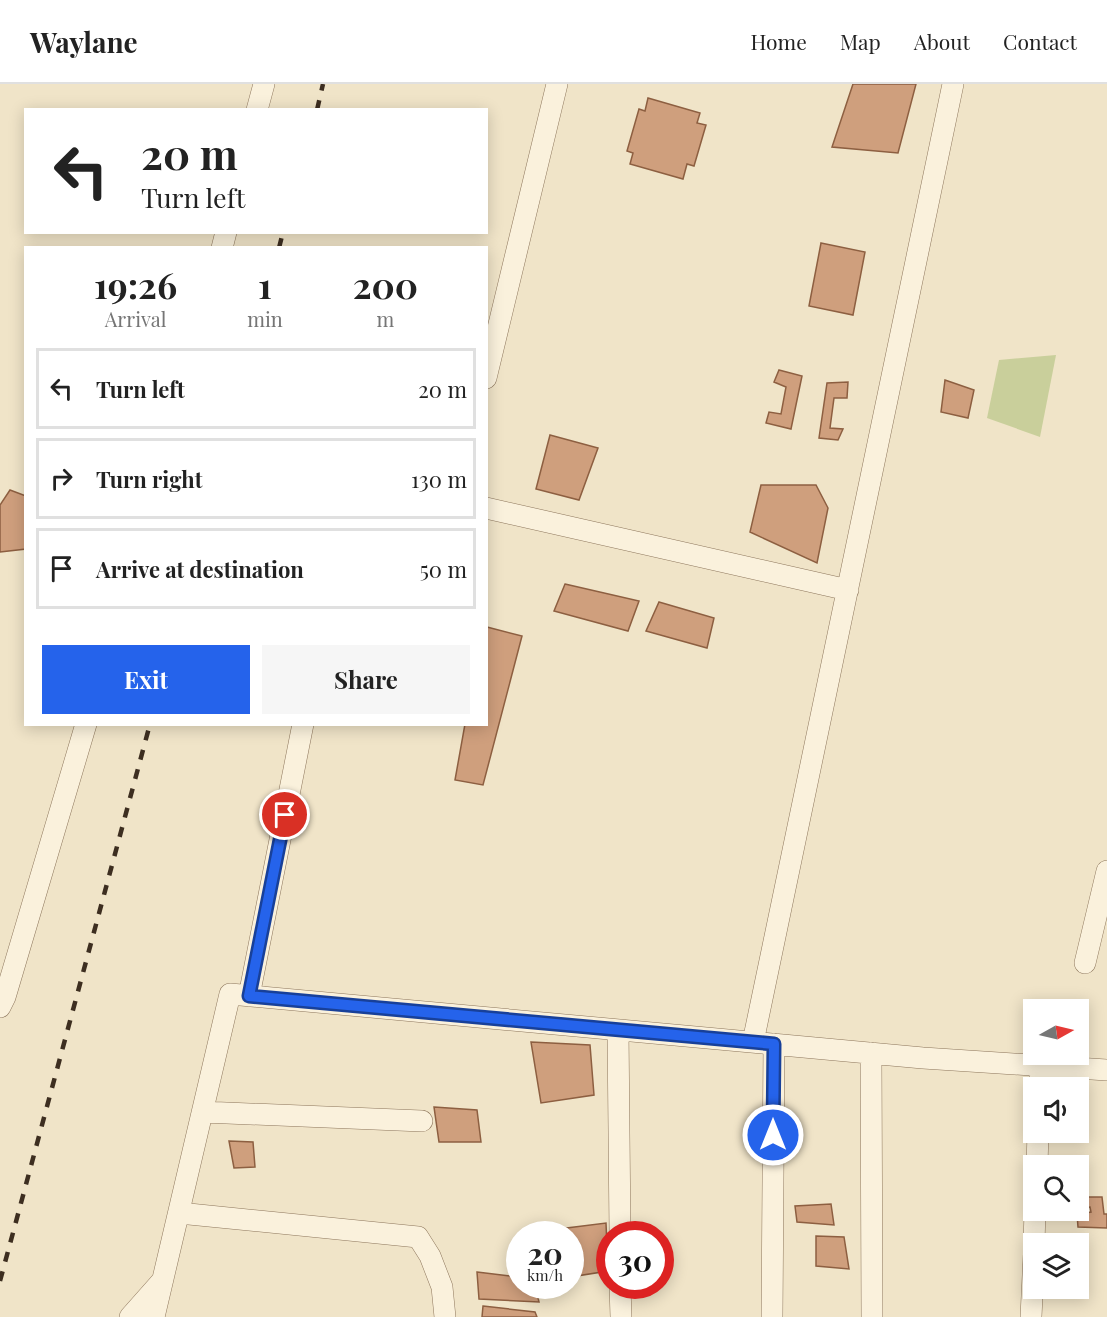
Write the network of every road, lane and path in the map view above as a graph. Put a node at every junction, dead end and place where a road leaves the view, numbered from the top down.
1 (264, 84) edge
2 (557, 84) edge
3 (953, 84) edge
4 (258, 108) edge
5 (488, 370) edge
6 (488, 508) edge
7 (848, 590) junction
8 (85, 726) edge
9 (303, 726) edge
10 (1107, 871) edge
11 (1085, 963) dead end
12 (249, 996) junction
13 (0, 1007) edge
14 (618, 1030) junction
15 (764, 1043) junction
16 (871, 1053) junction
17 (1040, 1066) junction
18 (1107, 1070) edge
19 (1040, 1077) edge
20 (202, 1112) junction
21 (422, 1121) dead end
22 (179, 1213) junction
23 (620, 1221) edge
24 (163, 1279) junction
25 (620, 1299) edge
26 (1032, 1299) edge
27 (130, 1317) edge
28 (154, 1317) edge
29 (445, 1317) edge
30 (621, 1317) edge
31 (772, 1317) edge
32 (872, 1317) edge
33 (1031, 1317) edge

1 - 4 street
2 - 5 street
3 - 7 street
6 - 7 street
7 - 15 street
8 - 13 street
9 - 12 street
10 - 11 street
12 - 14 street
12 - 20 street
14 - 15 street
14 - 23 street
15 - 16 street
15 - 31 street
16 - 17 street
16 - 32 street
17 - 18 street
17 - 19 street
20 - 21 street
20 - 22 street
22 - 24 street
22 - 29 street
24 - 27 street
24 - 28 street
25 - 30 street
26 - 33 street

